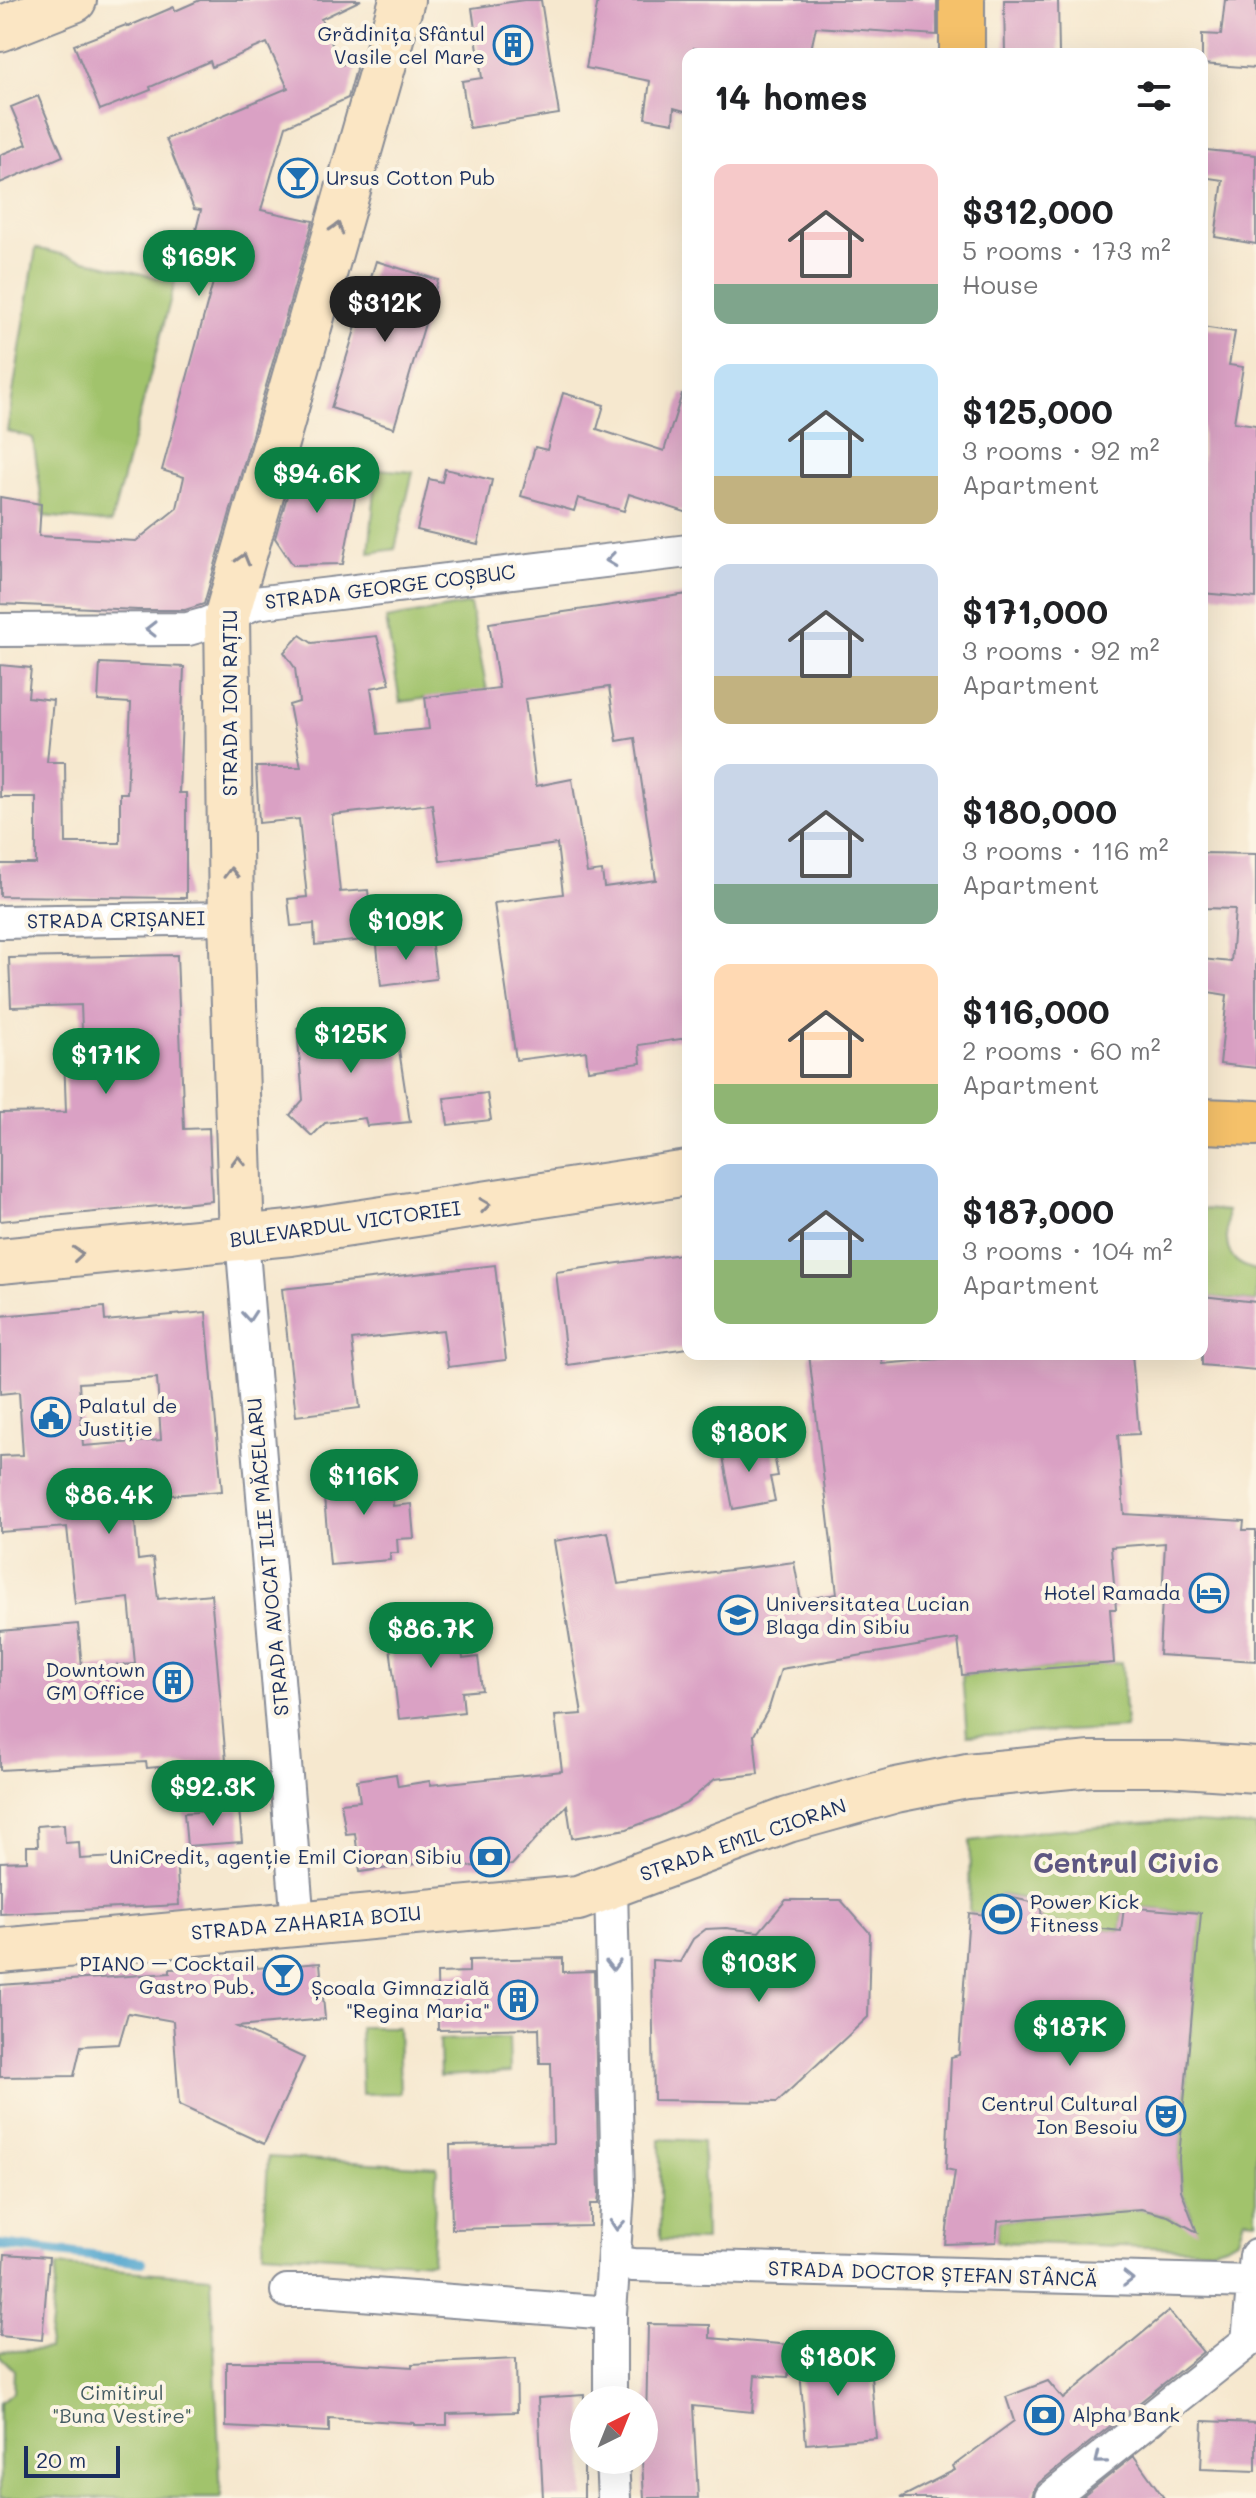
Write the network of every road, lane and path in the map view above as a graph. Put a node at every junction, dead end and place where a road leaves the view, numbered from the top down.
1 (74, 0) edge
2 (402, 0) edge
3 (962, 0) edge
4 (0, 29) edge
5 (962, 48) edge
6 (682, 552) edge
7 (227, 615) junction
8 (0, 630) edge
9 (231, 918) junction
10 (0, 922) edge
11 (1208, 1121) edge
12 (1256, 1123) edge
13 (682, 1174) edge
14 (242, 1238) junction
15 (0, 1261) edge
16 (1256, 1770) edge
17 (611, 1887) junction
18 (298, 1923) junction
19 (0, 1951) edge
20 (614, 2262) junction
21 (1255, 2269) edge
22 (287, 2291) dead end
23 (610, 2313) junction
24 (1252, 2342) edge
25 (610, 2386) edge
26 (613, 2474) edge
27 (614, 2498) edge
28 (1051, 2498) edge

1 - 4 street
7 -> 2 street, STRADA ION RAȚIU
3 - 5 main road
6 -> 7 street, STRADA GEORGE COȘBUC
7 -> 8 street, STRADA GEORGE COȘBUC
9 -> 7 street, STRADA ION RAȚIU
9 - 10 street, STRADA CRIȘANEI
14 -> 9 street, STRADA ION RAȚIU
11 - 12 main road
14 -> 13 street, BULEVARDUL VICTORIEI
15 -> 14 street, BULEVARDUL VICTORIEI
14 -> 18 street, STRADA AVOCAT ILIE MĂCELARU
16 - 17 street, STRADA EMIL CIORAN
17 - 18 street, STRADA ZAHARIA BOIU
17 -> 20 street
18 - 19 street, STRADA ZAHARIA BOIU
20 -> 21 street, STRADA DOCTOR ȘTEFAN STÂNCĂ
20 - 23 street
21 - 24 street
22 - 23 street
23 - 25 street
24 -> 28 street
26 - 27 street

